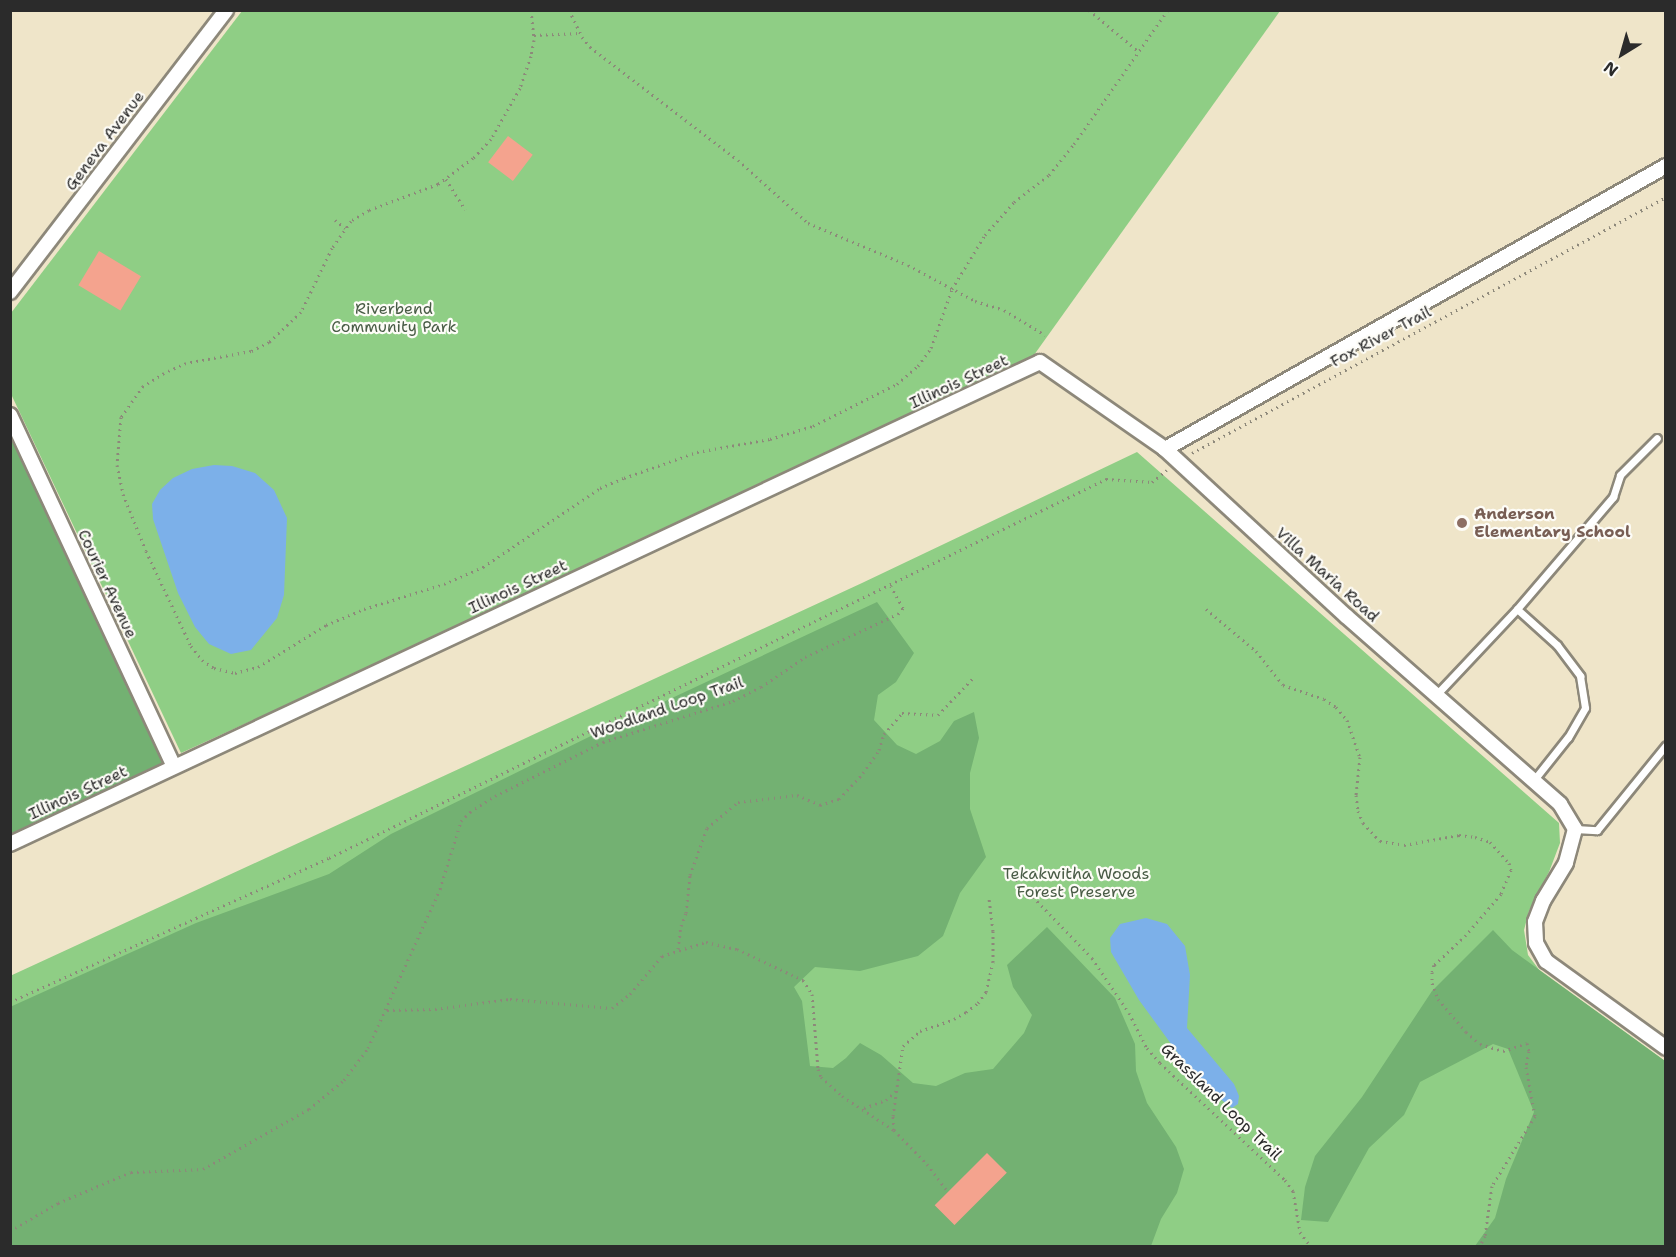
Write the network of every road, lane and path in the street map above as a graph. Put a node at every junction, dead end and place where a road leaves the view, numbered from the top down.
1 (226, 10) edge
2 (531, 10) edge
3 (569, 10) edge
4 (1089, 10) edge
5 (1168, 10) edge
6 (579, 33) junction
7 (534, 35) junction
8 (1138, 51) junction
9 (1665, 166) edge
10 (446, 179) junction
11 (1665, 197) edge
12 (465, 210) dead end
13 (335, 220) dead end
14 (345, 228) junction
15 (952, 289) junction
16 (10, 292) edge
17 (1045, 335) dead end
18 (1040, 362) joint
19 (10, 415) edge
20 (1657, 438) dead end
21 (1165, 449) junction
22 (1178, 461) junction
23 (891, 586) junction
24 (1206, 609) dead end
25 (1517, 609) junction
26 (974, 677) dead end
27 (1436, 695) junction
28 (1665, 745) edge
29 (174, 766) junction
30 (1533, 781) junction
31 (1575, 829) junction
32 (10, 844) edge
33 (1008, 871) dead end
34 (989, 897) dead end
35 (678, 949) junction
36 (10, 1002) edge
37 (387, 1010) junction
38 (1665, 1048) edge
39 (897, 1090) junction
40 (862, 1108) junction
41 (894, 1130) junction
42 (948, 1192) dead end
43 (10, 1231) edge
44 (1310, 1246) edge
45 (1480, 1246) edge

1 - 16 street, Geneva Avenue
2 - 7 path
3 - 6 path
4 - 8 path
5 - 8 path
6 - 7 path
6 - 15 path
7 - 10 path
8 - 15 path
9 - 21 street
10 - 12 path
10 - 14 path
11 - 22 path, Fox River Trail
13 - 14 path
14 - 15 path
15 - 17 path
18 - 21 street, Villa Maria Road
18 - 29 street, Illinois Street
19 - 29 street, Courier Avenue
20 - 25 lane
21 - 22 street, Villa Maria Road
22 - 23 path, Fox River Trail
22 - 27 street, Villa Maria Road
23 - 36 path
23 - 37 path, Woodland Loop Trail
24 - 45 path
25 - 27 lane
25 - 30 lane
26 - 35 path
27 - 30 street, Villa Maria Road
28 - 31 lane
29 - 32 street, Illinois Street
30 - 31 street, Villa Maria Road
31 - 38 street
33 - 44 path, Grassland Loop Trail
34 - 39 path
35 - 37 path
35 - 40 path
37 - 43 path
39 - 40 path
39 - 41 path
40 - 41 path
41 - 42 path

